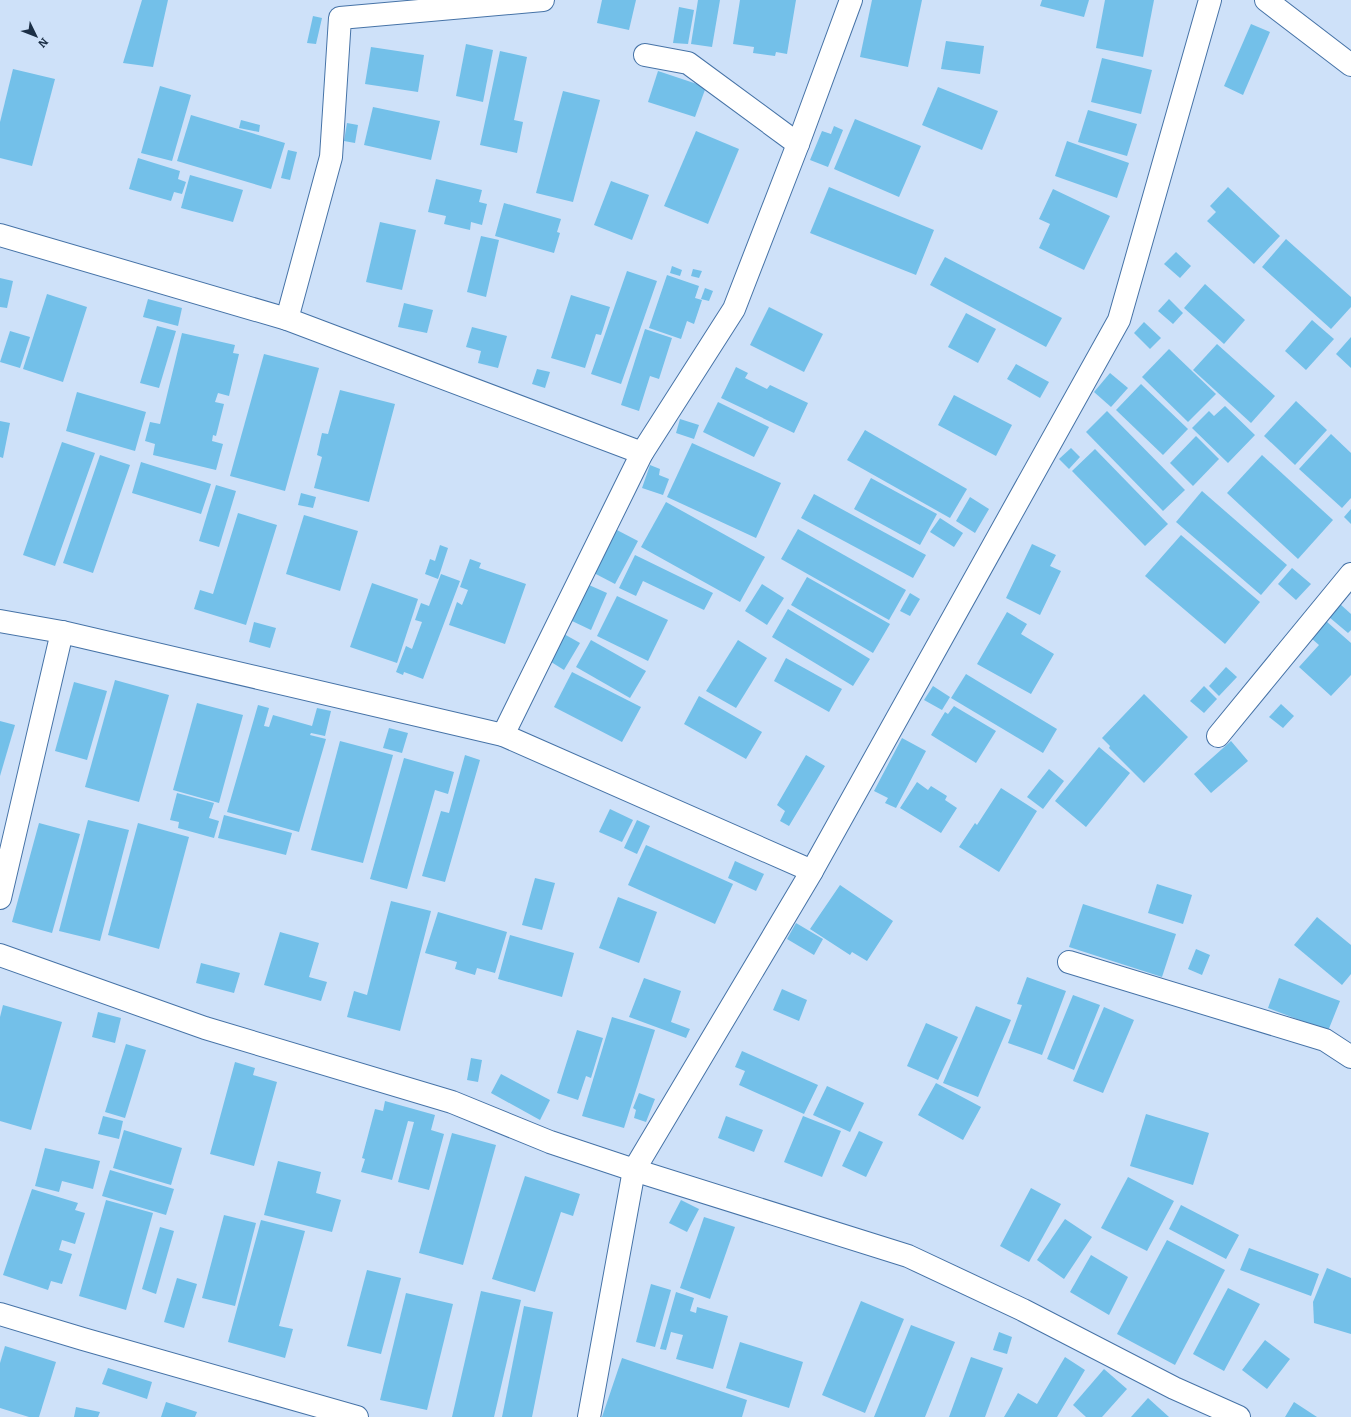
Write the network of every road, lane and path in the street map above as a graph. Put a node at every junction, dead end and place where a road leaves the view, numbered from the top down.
1 (543, 0) edge
2 (851, 0) edge
3 (1210, 0) edge
4 (1266, 0) edge
5 (645, 55) dead end
6 (1351, 65) edge
7 (798, 144) junction
8 (0, 235) edge
9 (287, 319) junction
10 (642, 453) junction
11 (1351, 574) edge
12 (0, 622) edge
13 (62, 632) junction
14 (503, 735) junction
15 (1218, 736) dead end
16 (812, 871) junction
17 (0, 898) edge
18 (0, 955) edge
19 (1069, 962) dead end
20 (1351, 1057) edge
21 (634, 1170) junction
22 (0, 1314) edge
23 (357, 1417) edge
24 (589, 1417) edge
25 (1239, 1417) edge

1 - 9 street
2 - 7 street
3 - 16 street
4 - 6 street
5 - 7 street
7 - 10 street
8 - 9 street
9 - 10 street
10 - 14 street
11 - 15 street
12 - 13 street
13 - 14 street
13 - 17 street
14 - 16 street
16 - 21 street
18 - 21 street
19 - 20 street
21 - 24 street
21 - 25 street
22 - 23 street

